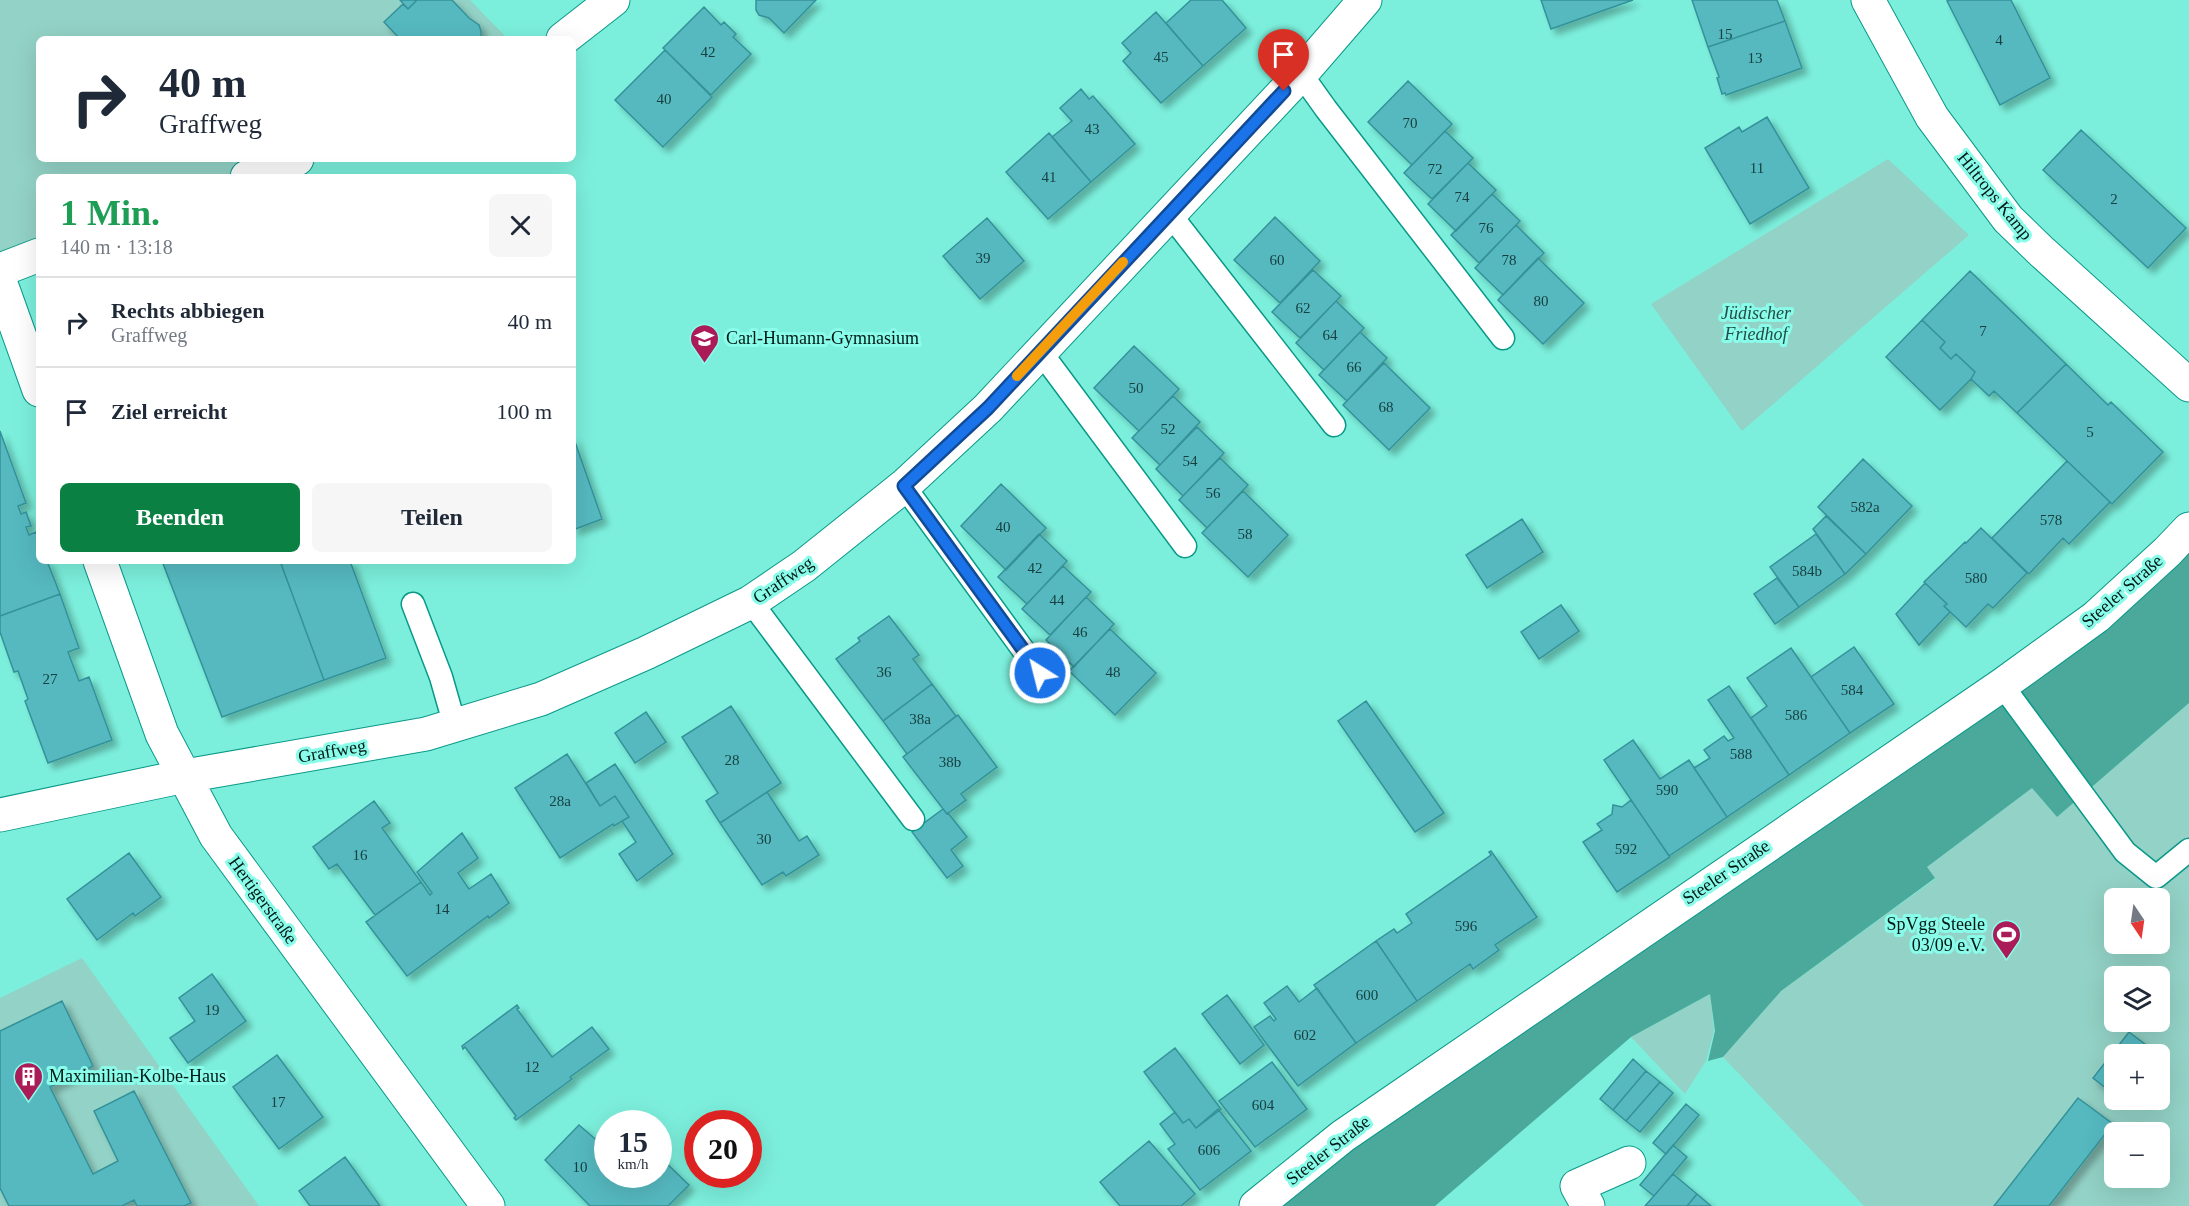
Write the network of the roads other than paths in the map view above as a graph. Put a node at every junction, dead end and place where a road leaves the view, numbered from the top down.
1 (1365, 0) edge
2 (1868, 0) edge
3 (600, 4) edge
4 (566, 36) edge
5 (1301, 74) junction
6 (289, 162) edge
7 (255, 174) edge
8 (1169, 213) junction
9 (36, 256) edge
10 (0, 270) edge
11 (0, 281) edge
12 (1503, 338) dead end
13 (1040, 351) junction
14 (36, 382) edge
15 (2189, 385) edge
16 (1334, 425) dead end
17 (904, 486) junction
18 (2189, 529) edge
19 (1185, 546) dead end
20 (101, 564) edge
21 (751, 602) junction
22 (413, 604) dead end
23 (1040, 673) dead end
24 (2002, 685) junction
25 (455, 726) junction
26 (185, 776) junction
27 (0, 815) edge
28 (913, 819) dead end
29 (2189, 850) edge
30 (1629, 1163) dead end
31 (488, 1206) edge
32 (1256, 1206) edge
33 (1588, 1206) edge

1 - 5 street, Graffweg
2 - 15 street, Hiltrops Kamp
3 - 4 street
5 - 8 street, Graffweg
5 - 12 lane
6 - 7 street
8 - 13 street, Graffweg
8 - 16 lane
9 - 10 street
11 - 14 street
13 - 17 street, Graffweg
13 - 19 lane
17 - 21 street, Graffweg
17 - 23 lane
18 - 24 street, Steeler Straße
20 - 26 street, Hertigerstraße
21 - 25 street, Graffweg
21 - 28 lane
22 - 25 lane
24 - 29 lane
24 - 32 street, Steeler Straße
25 - 26 street, Graffweg
26 - 27 street, Graffweg
26 - 31 street, Hertigerstraße
30 - 33 street

